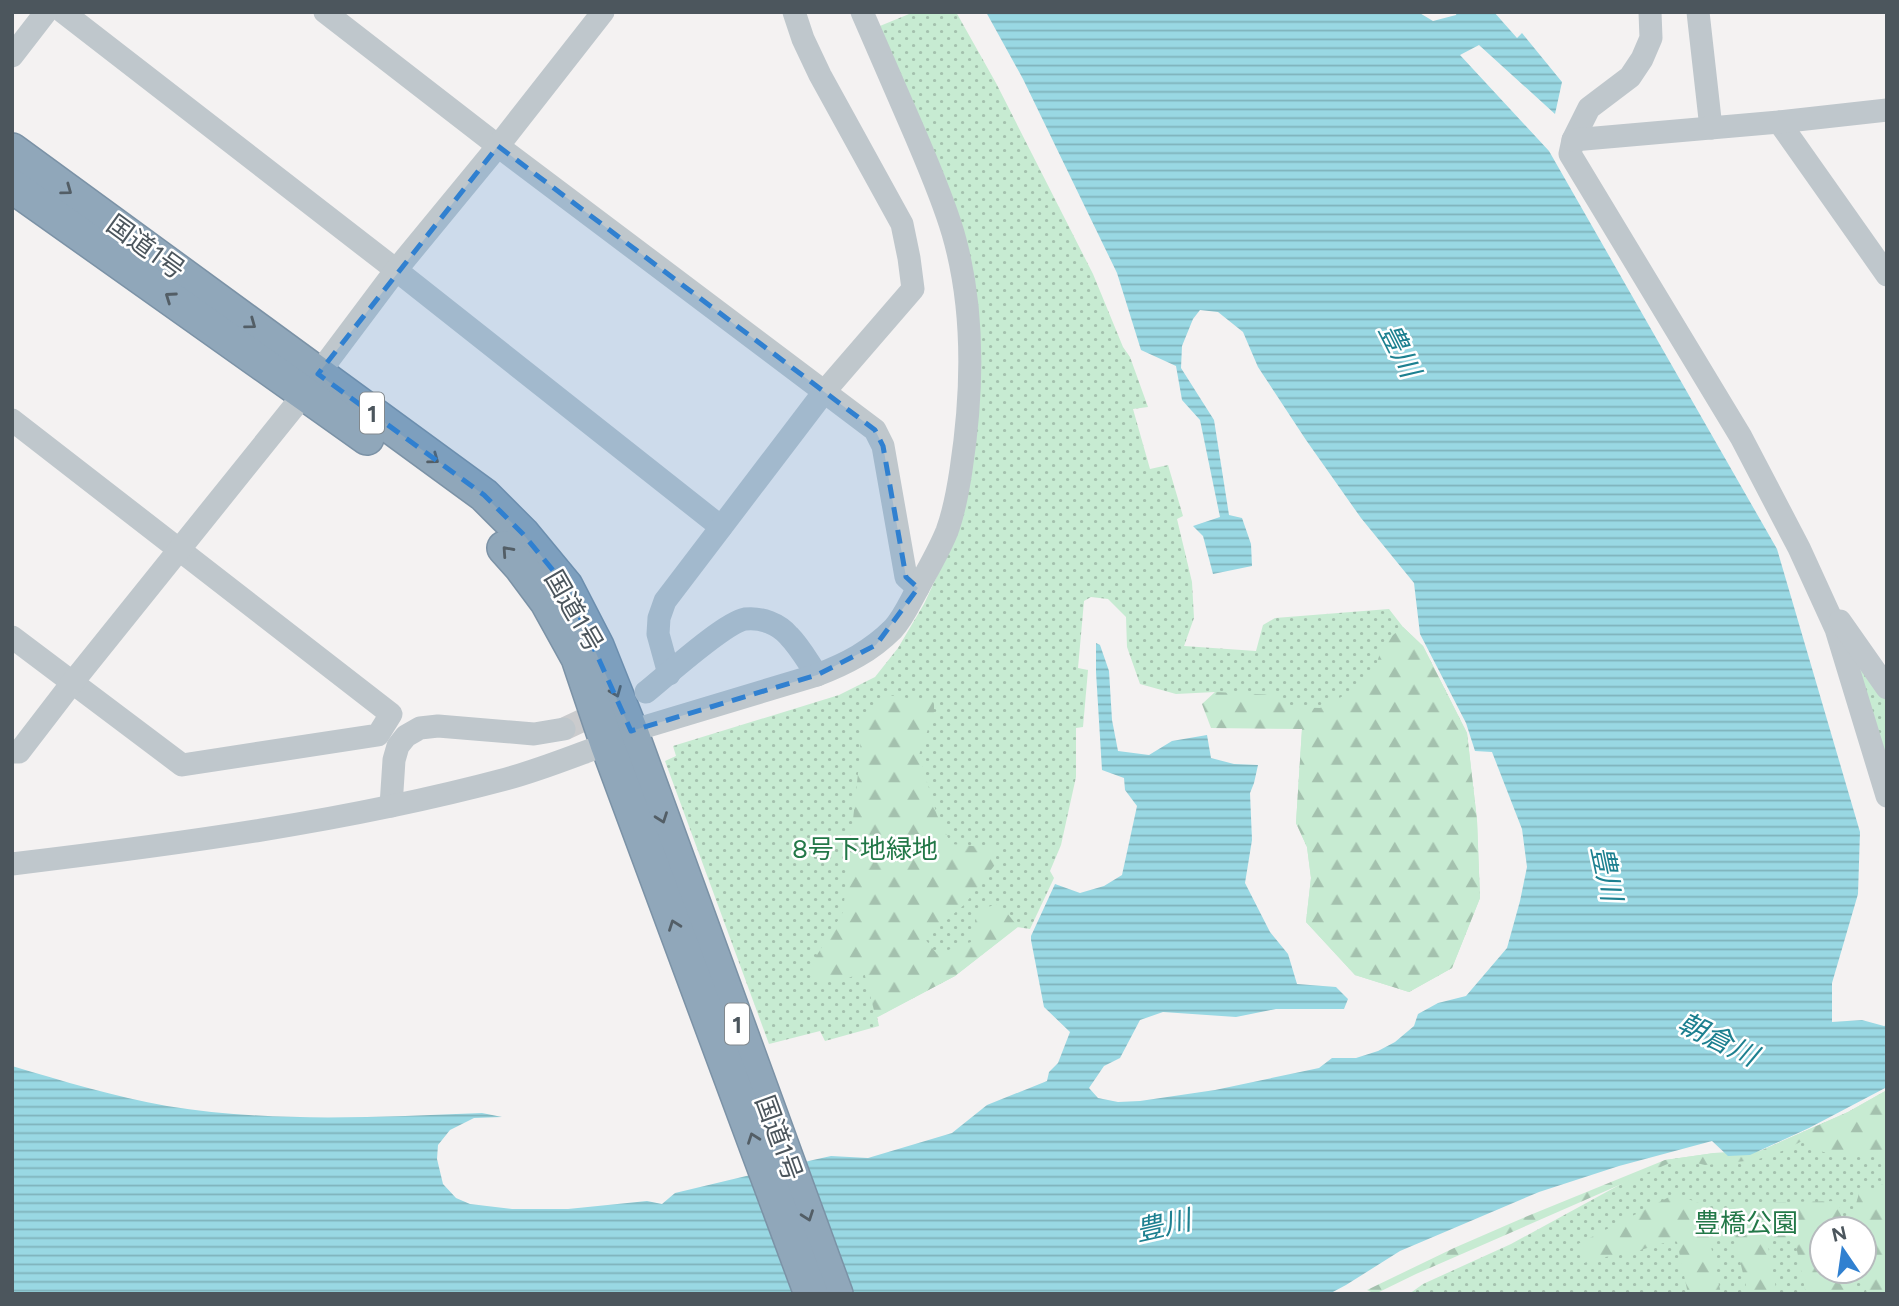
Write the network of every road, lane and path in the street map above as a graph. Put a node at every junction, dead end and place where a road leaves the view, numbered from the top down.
1 (46, 12) edge
2 (64, 12) edge
3 (325, 12) edge
4 (603, 12) edge
5 (794, 12) edge
6 (862, 12) edge
7 (1650, 12) edge
8 (1698, 12) edge
9 (12, 56) edge
10 (1887, 110) edge
11 (1779, 122) junction
12 (1711, 128) junction
13 (1573, 139) junction
14 (498, 146) junction
15 (12, 150) edge
16 (12, 186) edge
17 (396, 270) junction
18 (1887, 275) edge
19 (312, 384) junction
20 (824, 391) junction
21 (12, 420) edge
22 (721, 527) junction
23 (180, 550) junction
24 (1816, 586) junction
25 (918, 588) junction
26 (12, 637) edge
27 (669, 674) junction
28 (817, 675) junction
29 (72, 683) junction
30 (1887, 688) edge
31 (646, 692) dead end
32 (564, 729) tunnel mouth
33 (623, 748) junction
34 (12, 752) edge
35 (1887, 796) edge
36 (391, 806) junction
37 (12, 864) edge
38 (811, 1294) edge
39 (836, 1294) edge

1 - 9 street
2 - 17 street
3 - 14 street
4 - 14 street
5 - 20 street
6 - 25 street
7 - 13 street
8 - 12 street
10 - 11 street
11 - 12 street
11 - 18 street
12 - 13 street
13 - 24 street
14 - 17 street
14 - 20 street
15 -> 19 highway, 国道1号 / 1
19 -> 16 highway, 国道1号 / 1
17 - 19 street
17 - 22 street
19 - 23 street
19 - 33 highway, 国道1号 / 1
20 - 22 street
20 - 25 street
21 - 23 street
22 - 27 street
23 - 29 street
23 - 29 street
24 - 30 street
24 - 35 street
25 - 28 street
26 - 29 street
27 - 28 street
27 - 31 street
28 - 33 street
29 - 34 street
32 - 36 street
33 - 36 street
38 -> 33 highway, 国道1号 / 1
33 -> 39 highway, 国道1号 / 1
36 - 37 street

